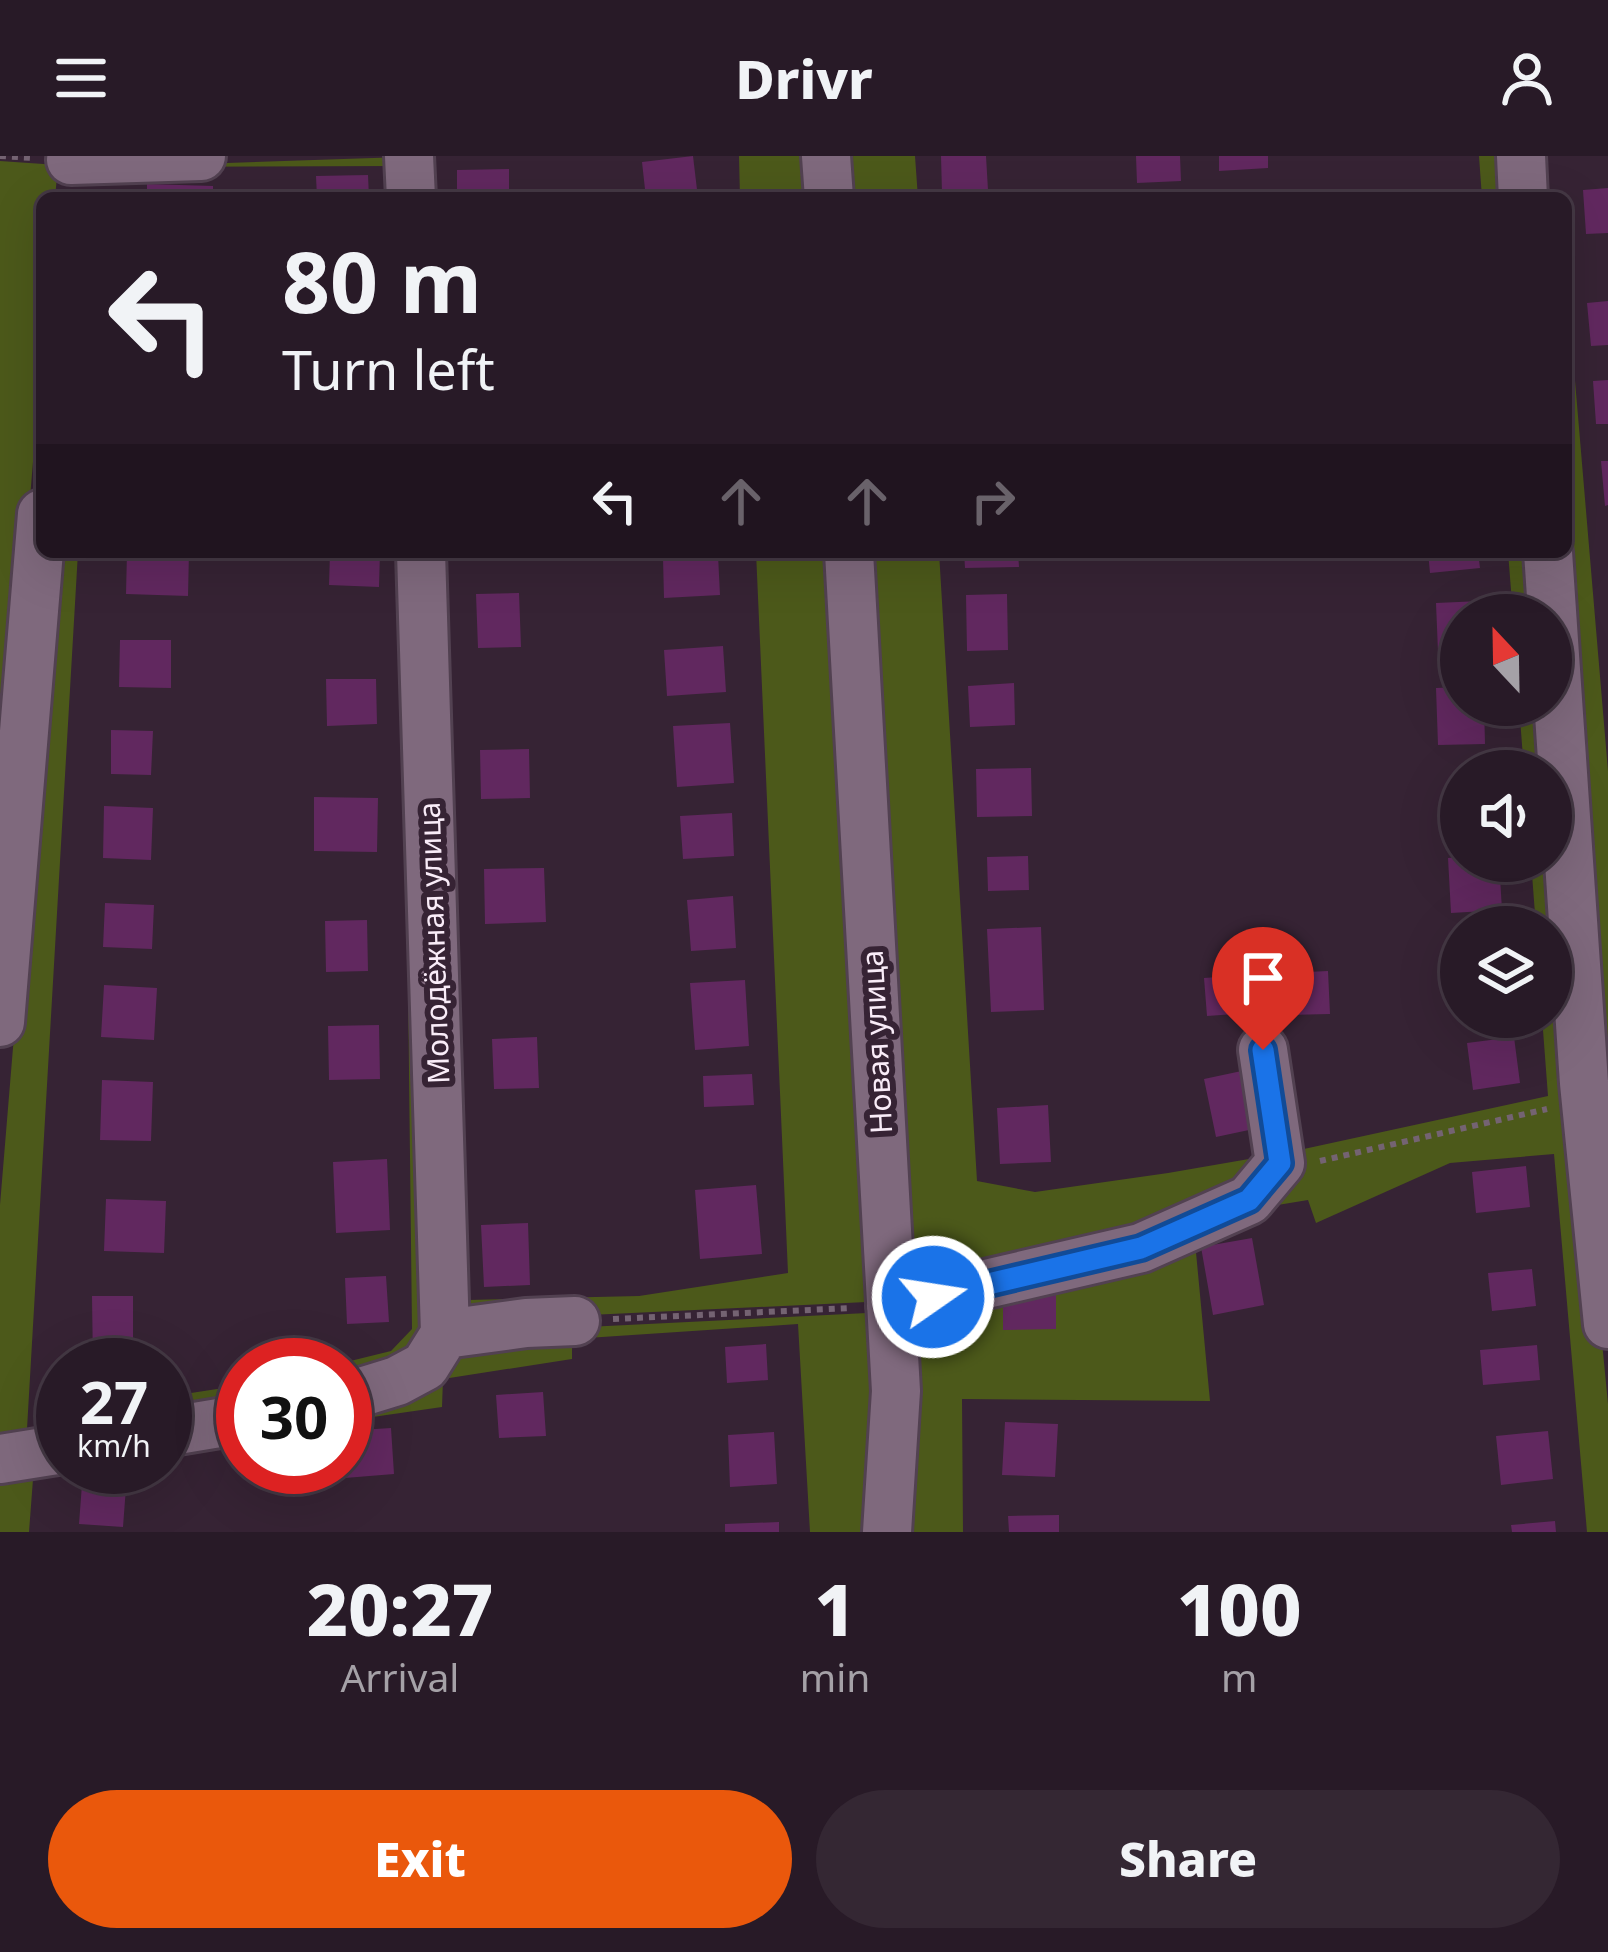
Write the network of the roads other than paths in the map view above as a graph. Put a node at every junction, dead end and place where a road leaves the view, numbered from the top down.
1 (201, 156) edge
2 (410, 156) edge
3 (826, 156) edge
4 (1521, 156) edge
5 (70, 171) edge
6 (411, 192) edge
7 (829, 192) edge
8 (1523, 192) edge
9 (38, 558) edge
10 (422, 558) edge
11 (849, 558) edge
12 (1549, 558) edge
13 (0, 1022) edge
14 (1263, 1050) dead end
15 (1596, 1081) edge
16 (891, 1306) junction
17 (575, 1321) road end
18 (1608, 1324) edge
19 (445, 1334) junction
20 (372, 1389) edge
21 (36, 1453) edge
22 (0, 1459) edge
23 (887, 1532) edge

1 - 5 street
2 - 6 street
3 - 7 street
4 - 8 street
9 - 13 street
10 - 19 street, Молодёжная улица
11 - 16 street, Новая улица
12 - 15 street
14 - 16 street
15 - 18 street
16 - 23 street, Новая улица
17 - 19 street
19 - 20 street
21 - 22 street

